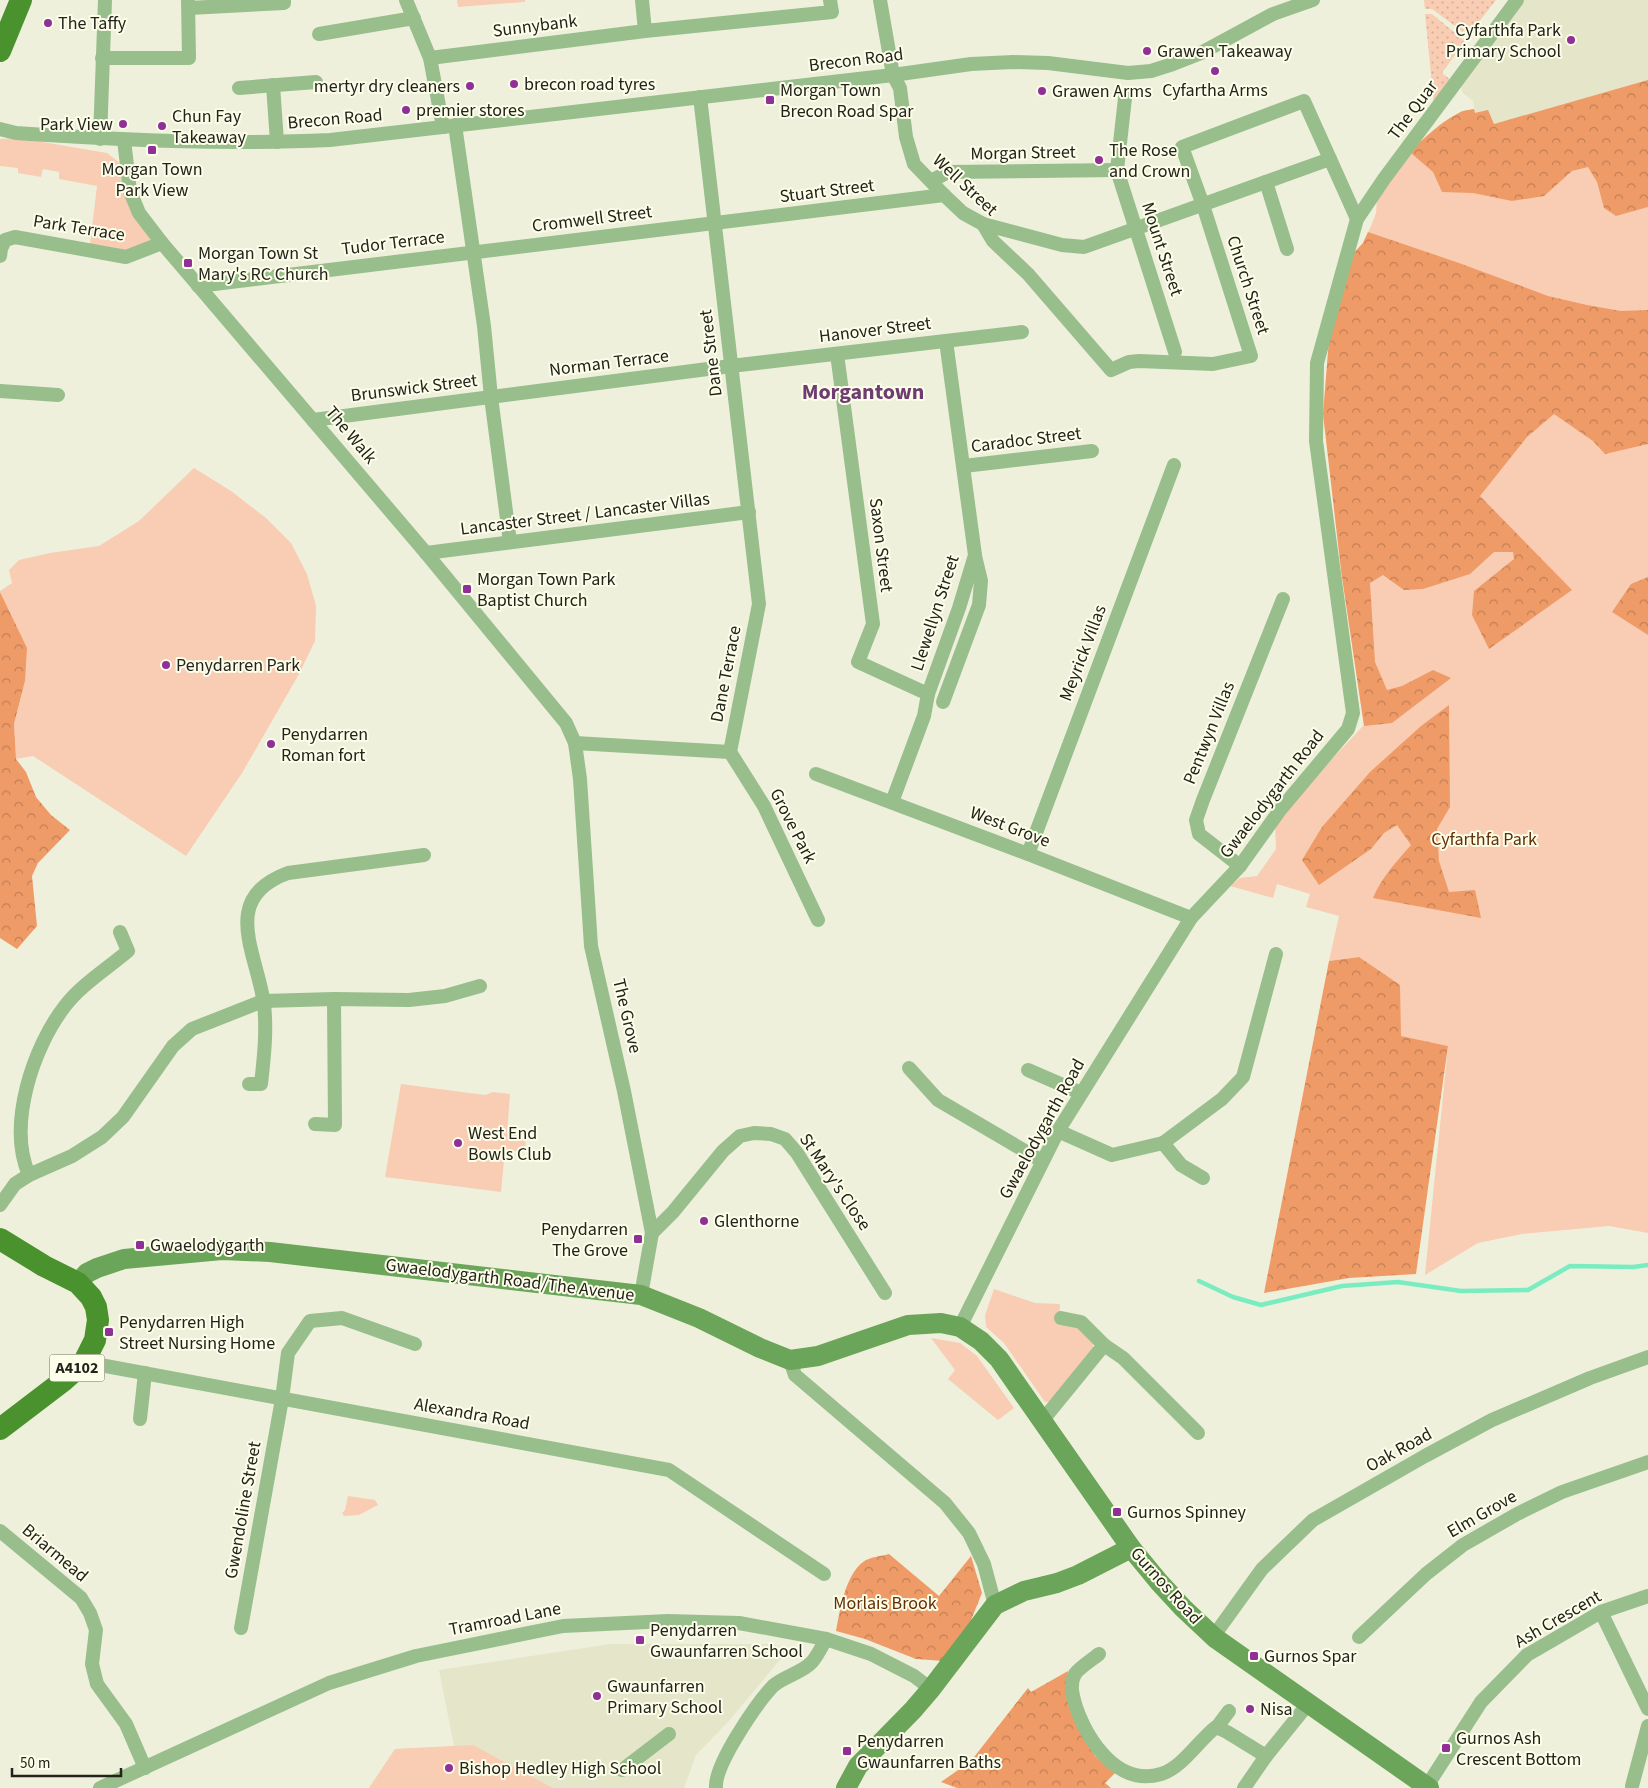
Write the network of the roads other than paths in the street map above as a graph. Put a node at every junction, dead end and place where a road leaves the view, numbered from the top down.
1 (21, 0) edge
2 (105, 0) edge
3 (406, 0) edge
4 (642, 0) edge
5 (830, 0) edge
6 (880, 0) edge
7 (1314, 0) edge
8 (1517, 0) edge
9 (284, 1) edge
10 (188, 4) edge
11 (414, 18) junction
12 (646, 31) junction
13 (319, 34) dead end
14 (0, 51) edge
15 (102, 58) junction
16 (430, 58) junction
17 (893, 75) junction
18 (316, 82) dead end
19 (273, 86) junction
20 (239, 88) dead end
21 (700, 97) junction
22 (1125, 98) dead end
23 (449, 126) junction
24 (0, 130) edge
25 (100, 139) junction
26 (124, 140) junction
27 (277, 142) junction
28 (1330, 159) junction
29 (1117, 170) junction
30 (931, 181) junction
31 (1266, 182) junction
32 (944, 195) junction
33 (1203, 205) junction
34 (1357, 219) junction
35 (715, 224) junction
36 (983, 224) junction
37 (1135, 228) junction
38 (162, 243) junction
39 (1287, 249) dead end
40 (473, 252) junction
41 (0, 256) edge
42 (198, 286) junction
43 (1022, 332) dead end
44 (946, 341) junction
45 (1175, 352) dead end
46 (837, 354) junction
47 (731, 366) junction
48 (1111, 370) joint
49 (0, 391) edge
50 (58, 395) dead end
51 (491, 397) junction
52 (313, 420) junction
53 (1092, 451) dead end
54 (1174, 465) dead end
55 (964, 466) junction
56 (749, 512) junction
57 (510, 542) junction
58 (426, 553) junction
59 (975, 555) junction
60 (1283, 599) dead end
61 (759, 604) joint
62 (928, 694) junction
63 (943, 702) dead end
64 (575, 743) junction
65 (730, 752) junction
66 (816, 774) dead end
67 (892, 802) junction
68 (1028, 854) junction
69 (424, 855) dead end
70 (1240, 866) junction
71 (1191, 918) junction
72 (818, 920) dead end
73 (120, 932) dead end
74 (1276, 954) dead end
75 (480, 986) dead end
76 (334, 999) junction
77 (263, 1002) junction
78 (909, 1068) dead end
79 (1028, 1070) dead end
80 (249, 1084) dead end
81 (1081, 1093) junction
82 (315, 1124) dead end
83 (1058, 1130) junction
84 (1163, 1143) junction
85 (1042, 1161) junction
86 (29, 1175) junction
87 (1203, 1178) dead end
88 (0, 1205) edge
89 (652, 1233) junction
90 (0, 1239) edge
91 (78, 1283) junction
92 (885, 1293) dead end
93 (641, 1295) junction
94 (1061, 1318) dead end
95 (960, 1327) junction
96 (416, 1344) dead end
97 (1104, 1345) junction
98 (1648, 1357) edge
99 (790, 1360) junction
100 (84, 1362) junction
101 (145, 1373) junction
102 (282, 1399) junction
103 (140, 1418) dead end
104 (1042, 1421) junction
105 (0, 1429) edge
106 (1198, 1433) dead end
107 (1648, 1462) edge
108 (0, 1531) edge
109 (1130, 1548) junction
110 (824, 1574) dead end
111 (1648, 1596) edge
112 (995, 1606) junction
113 (1601, 1612) junction
114 (241, 1628) dead end
115 (1213, 1636) junction
116 (1359, 1637) dead end
117 (826, 1639) junction
118 (1099, 1654) dead end
119 (931, 1689) junction
120 (1308, 1704) junction
121 (1648, 1709) edge
122 (1229, 1711) dead end
123 (1648, 1726) edge
124 (1217, 1727) junction
125 (670, 1734) dead end
126 (1266, 1756) junction
127 (145, 1768) junction
128 (622, 1770) dead end
129 (1632, 1786) dead end
130 (1428, 1787) edge
131 (100, 1788) edge
132 (716, 1788) edge
133 (846, 1788) edge
134 (1244, 1788) edge

1 - 14 main road
2 - 15 street
3 - 11 street
4 - 12 street
5 - 12 street, Sunnybank
6 - 17 street, Well Street
7 - 17 street, Brecon Road
8 - 34 street, The Quar
9 - 10 street
10 - 15 street
11 - 13 street
11 - 16 street
12 - 16 street, Sunnybank
15 - 25 street
16 - 23 street
17 - 21 street, Brecon Road
17 - 30 street, Well Street
18 - 19 street
19 - 20 street
19 - 27 street
21 - 23 street, Brecon Road
21 - 35 street, Dane Street
22 - 29 street, Mount Street
23 - 27 street, Brecon Road
23 - 40 street
24 - 25 street, Brecon Road
25 - 26 street, Brecon Road
26 - 27 street, Brecon Road
26 - 38 street, The Walk
28 - 31 street
28 - 33 street
28 - 34 street
29 - 30 street, Morgan Street
29 - 37 street, Mount Street
30 - 32 street, Well Street
31 - 33 street
31 - 39 street
32 - 35 street, Stuart Street
32 - 36 street, Well Street
33 - 37 street
33 - 48 street, Church Street
34 - 70 street, Gwaelodygarth Road
35 - 40 street, Cromwell Street
35 - 47 street, Dane Street
36 - 37 street
36 - 48 street, Well Street
37 - 45 street, Mount Street
38 - 41 street, Park Terrace
38 - 42 street, The Walk
40 - 42 street, Tudor Terrace
40 - 51 street
42 - 52 street, The Walk
43 - 44 street, Hanover Street
44 - 46 street, Hanover Street
44 - 55 street, Llewellyn Street
46 - 47 street, Hanover Street
46 - 62 street, Saxon Street
47 - 51 street, Norman Terrace
47 - 56 street, Dane Street
49 - 50 street
51 - 52 street, Brunswick Street
51 - 57 street
52 - 58 street, The Walk
53 - 55 street, Caradoc Street
54 - 68 street, Meyrick Villas
55 - 59 street, Llewellyn Street
56 - 57 street, Lancaster Street / Lancaster Villas
56 - 61 street, Dane Street
57 - 58 street, Lancaster Street / Lancaster Villas
58 - 64 street, The Walk
59 - 62 street, Llewellyn Street
59 - 63 street
60 - 70 street, Pentwyn Villas
61 - 65 street, Dane Terrace
62 - 67 street, Llewellyn Street
64 - 65 street
64 - 89 street, The Grove
65 - 72 street, Grove Park
66 - 67 street, West Grove
67 - 68 street, West Grove
68 - 71 street, West Grove
69 - 77 street
70 - 71 street, Gwaelodygarth Road
71 - 81 street, Gwaelodygarth Road
73 - 86 street
74 - 84 street
75 - 76 street
76 - 77 street
76 - 82 street
77 - 80 street
77 - 86 street
78 - 85 street
79 - 81 street
81 - 83 street, Gwaelodygarth Road
83 - 84 street
83 - 85 street, Gwaelodygarth Road
84 - 87 street
85 - 95 street, Gwaelodygarth Road
86 - 88 street
89 - 92 street, St Mary's Close
89 - 93 street, The Grove
90 - 91 main road, A4102
91 - 93 street, Gwaelodygarth Road/The Avenue
91 - 100 main road, A4102
93 - 99 street, Gwaelodygarth Road/The Avenue
94 - 97 street
95 - 99 street, Gwaelodygarth Road/The Avenue
95 - 104 street, Gurnos Road
96 - 102 street, Gwendoline Street
97 - 104 street
97 - 106 street
98 - 115 street, Oak Road
99 - 112 street
100 - 101 street, Alexandra Road
100 - 105 main road, A4102
101 - 102 street, Alexandra Road
101 - 103 street
102 - 110 street, Alexandra Road
102 - 114 street, Gwendoline Street
104 - 109 street, Gurnos Road
107 - 116 street, Elm Grove
108 - 127 street, Briarmead
109 - 112 street
109 - 115 street, Gurnos Road
111 - 113 street, Ash Crescent
112 - 119 street
113 - 121 street
113 - 130 street, Ash Crescent
115 - 120 street, Gurnos Road
117 - 119 street, Tramroad Lane
117 - 127 street, Tramroad Lane
117 - 132 street
118 - 124 street
119 - 133 street
120 - 126 street
120 - 130 street, Gurnos Road
122 - 124 street
123 - 129 street
124 - 126 street
125 - 128 street
126 - 134 street
127 - 131 street, Tramroad Lane

